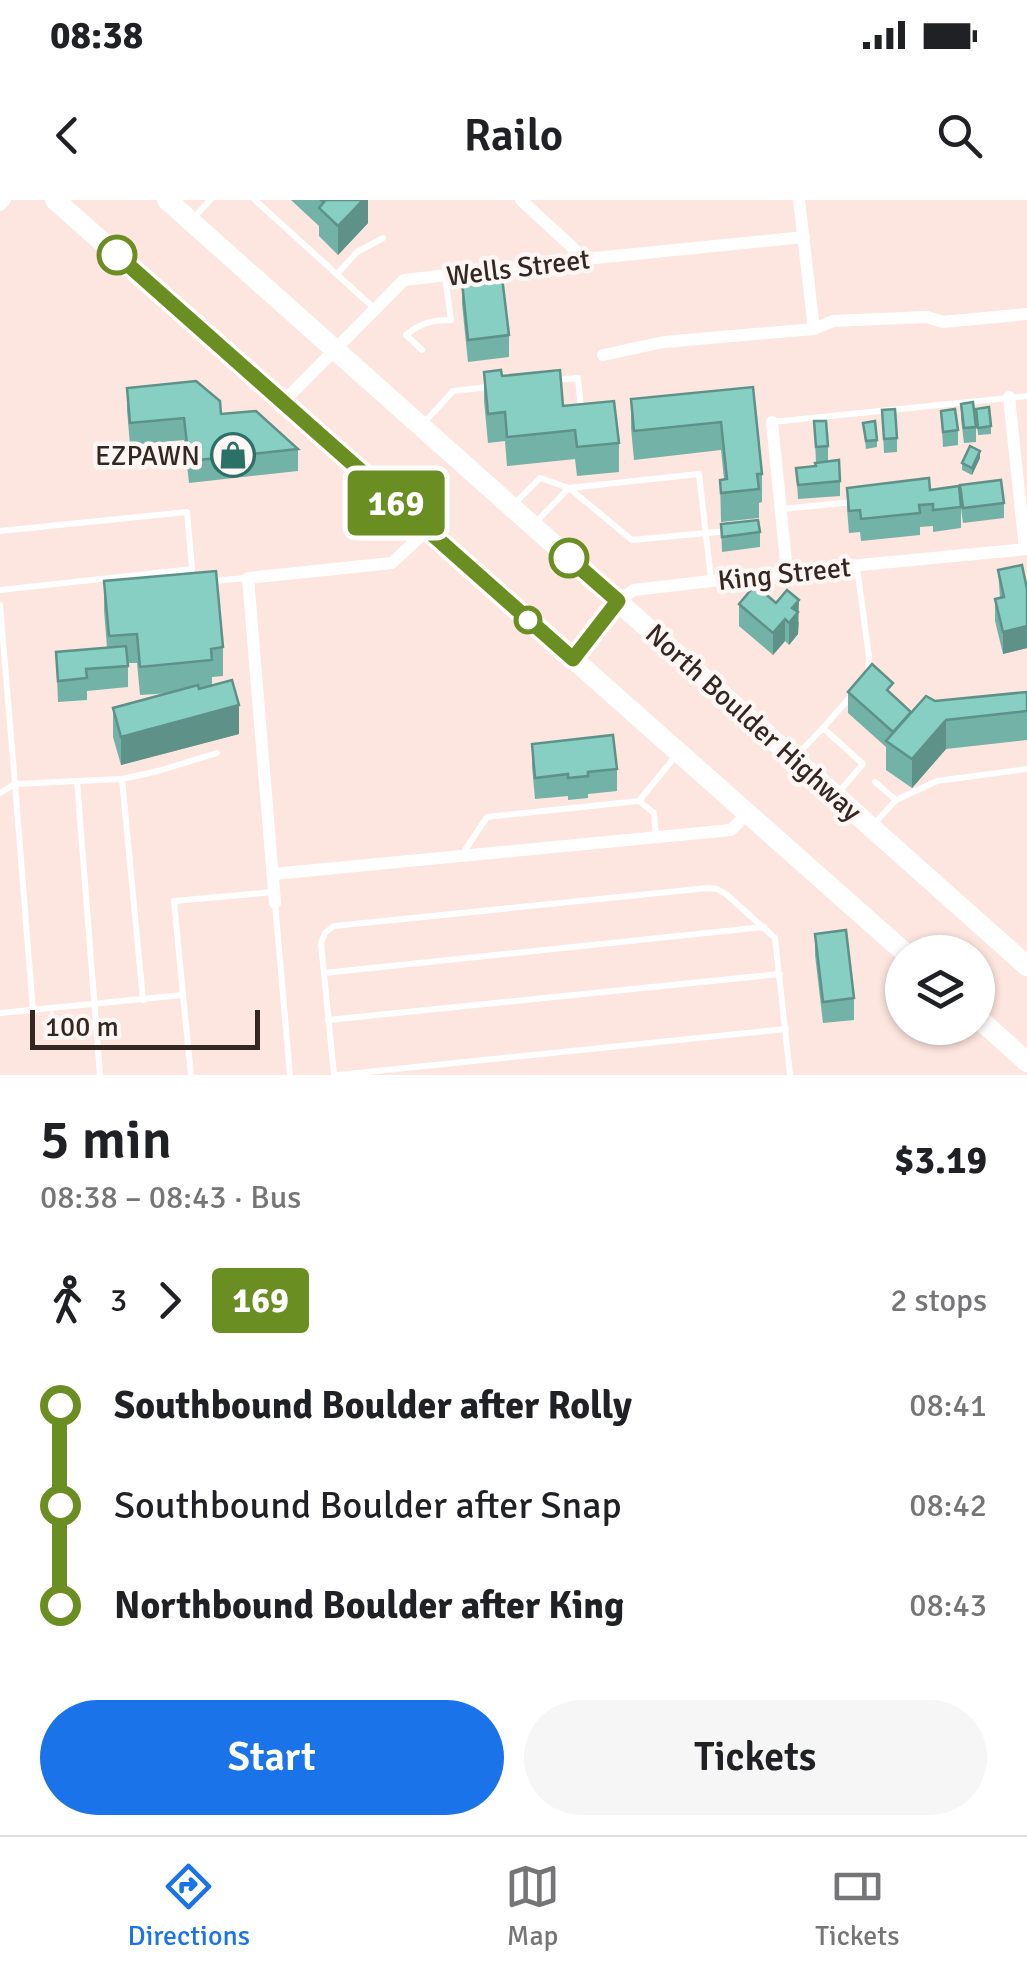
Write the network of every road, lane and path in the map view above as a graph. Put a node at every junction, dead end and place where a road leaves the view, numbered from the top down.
1 (55, 200) edge
2 (167, 200) edge
3 (210, 200) edge
4 (254, 200) edge
5 (521, 200) edge
6 (799, 200) edge
7 (191, 221) junction
8 (382, 238) dead end
9 (804, 238) junction
10 (585, 259) junction
11 (337, 274) junction
12 (445, 275) junction
13 (376, 309) junction
14 (1027, 314) edge
15 (814, 329) junction
16 (335, 349) junction
17 (422, 350) dead end
18 (603, 355) dead end
19 (542, 382) edge
20 (506, 386) edge
21 (1027, 396) edge
22 (1009, 398) junction
23 (283, 402) junction
24 (581, 410) edge
25 (772, 422) joint
26 (421, 426) junction
27 (569, 488) junction
28 (860, 501) edge
29 (512, 506) junction
30 (780, 509) junction
31 (1024, 515) edge
32 (533, 526) junction
33 (744, 529) edge
34 (0, 531) edge
35 (426, 531) junction
36 (706, 534) junction
37 (1026, 549) edge
38 (856, 565) junction
39 (192, 569) junction
40 (787, 572) junction
41 (248, 578) junction
42 (711, 580) junction
43 (0, 590) edge
44 (618, 601) junction
45 (0, 605) edge
46 (573, 659) junction
47 (865, 679) edge
48 (854, 692) edge
49 (823, 728) junction
50 (217, 752) dead end
51 (678, 752) junction
52 (794, 758) junction
53 (1027, 769) edge
54 (122, 779) junction
55 (77, 781) junction
56 (876, 782) dead end
57 (15, 784) junction
58 (0, 793) edge
59 (836, 795) junction
60 (896, 800) junction
61 (639, 801) junction
62 (747, 814) junction
63 (871, 827) junction
64 (656, 838) junction
65 (460, 856) junction
66 (273, 874) junction
67 (275, 898) junction
68 (764, 927) junction
69 (885, 935) edge
70 (1027, 966) edge
71 (324, 973) junction
72 (780, 974) junction
73 (183, 995) junction
74 (143, 1000) junction
75 (94, 1005) junction
76 (34, 1011) junction
77 (0, 1013) edge
78 (328, 1020) junction
79 (786, 1029) junction
80 (995, 1033) edge
81 (1027, 1062) edge
82 (100, 1075) edge
83 (191, 1075) edge
84 (290, 1075) edge
85 (336, 1075) edge
86 (790, 1075) edge

1 - 23 main road
2 - 7 main road, North Boulder Highway
3 - 7 lane
4 - 11 lane
5 - 10 street
6 - 9 street
7 - 16 main road, North Boulder Highway
8 - 11 lane
9 - 10 street, Wells Street
9 - 15 street
10 - 12 street, Wells Street
11 - 13 lane
12 - 13 street, Wells Street
12 - 17 lane
13 - 16 street, Wells Street
14 - 15 street
15 - 18 street
16 - 23 street, Wells Street
16 - 26 main road, North Boulder Highway
19 - 24 lane
20 - 26 lane
21 - 22 lane
22 - 25 lane
22 - 31 street
23 - 35 main road
25 - 30 street
26 - 29 main road, North Boulder Highway
27 - 29 lane
27 - 32 lane
27 - 36 lane
27 - 36 lane
28 - 30 lane
29 - 32 main road, North Boulder Highway
30 - 40 street
31 - 37 street
32 - 44 main road, North Boulder Highway
33 - 36 lane
34 - 39 lane
35 - 41 street
35 - 46 main road
36 - 42 lane
37 - 38 street, King Street
38 - 40 street, King Street
38 - 47 lane
39 - 41 lane
39 - 43 lane
40 - 42 street, King Street
41 - 66 street
42 - 44 street, King Street
44 - 46 street
44 - 52 main road, North Boulder Highway
45 - 57 lane
46 - 51 main road
48 - 49 lane
49 - 52 lane
49 - 59 lane
50 - 54 lane
51 - 61 lane
51 - 62 main road
52 - 59 main road, North Boulder Highway
53 - 60 lane
54 - 55 lane
54 - 74 lane
55 - 57 lane
55 - 75 lane
56 - 60 lane
57 - 58 lane
57 - 76 lane
59 - 63 main road, North Boulder Highway
60 - 63 lane
61 - 64 lane
61 - 65 lane
62 - 64 street
62 - 69 main road
63 - 70 main road, North Boulder Highway
64 - 65 street
65 - 66 street
66 - 67 street
67 - 73 lane
67 - 84 lane
68 - 71 lane
68 - 71 lane
68 - 72 lane
71 - 78 lane
72 - 78 lane
72 - 79 lane
73 - 74 lane
73 - 83 lane
74 - 75 lane
75 - 76 lane
75 - 82 lane
76 - 77 lane
78 - 85 lane
79 - 85 lane
79 - 86 lane
80 - 81 main road

